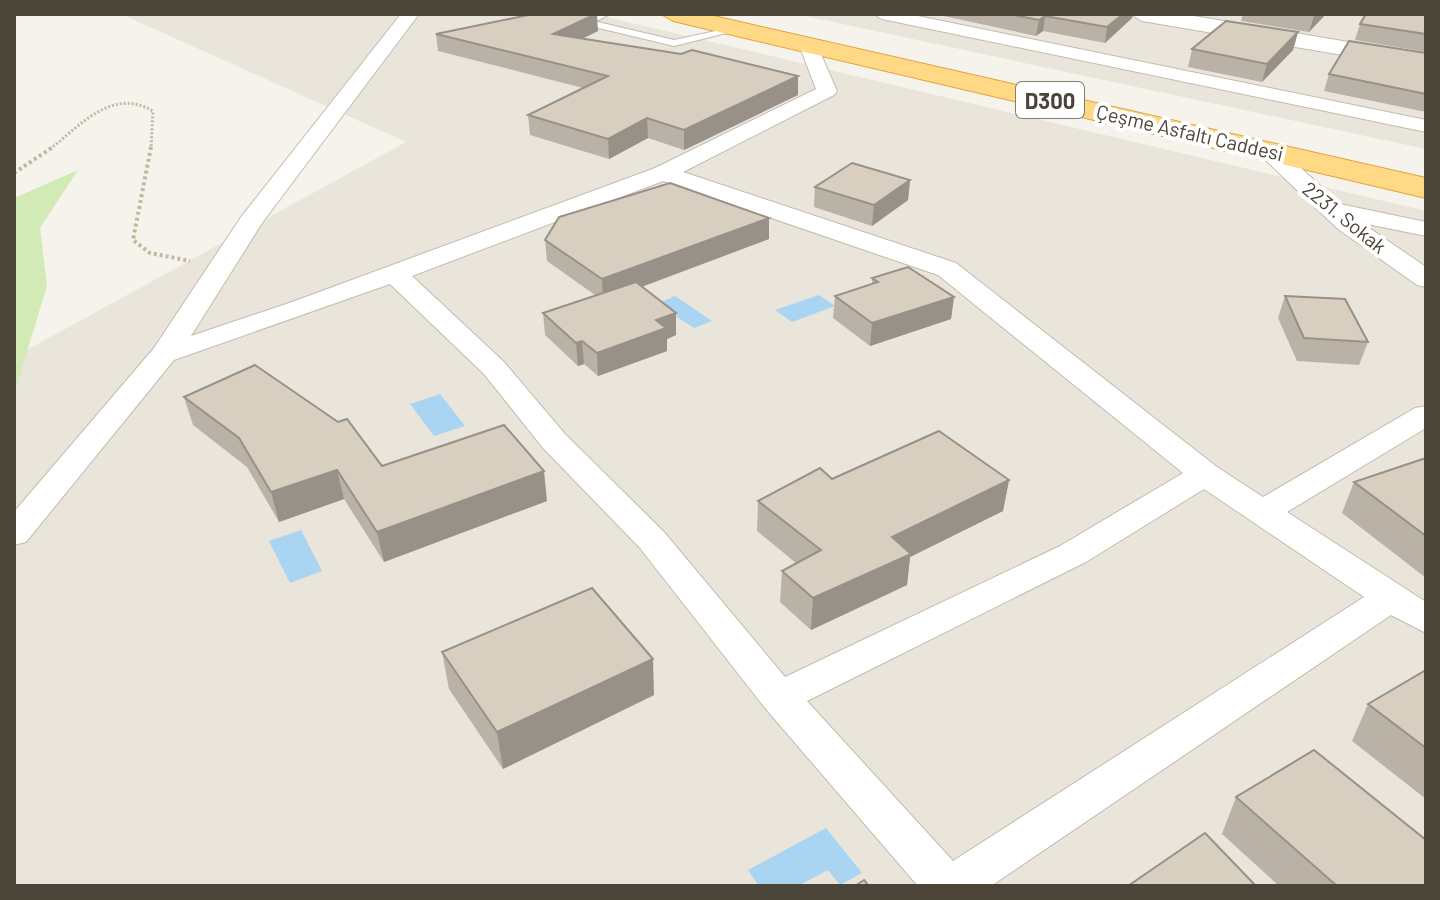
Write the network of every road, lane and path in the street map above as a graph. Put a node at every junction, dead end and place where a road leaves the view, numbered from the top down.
1 (410, 14) edge
2 (549, 14) edge
3 (673, 14) edge
4 (882, 14) edge
5 (1142, 14) edge
6 (593, 18) edge
7 (1198, 19) edge
8 (744, 22) edge
9 (808, 45) junction
10 (1426, 62) edge
11 (1426, 126) edge
12 (1268, 150) junction
13 (1426, 165) edge
14 (14, 173) edge
15 (663, 173) junction
16 (1426, 188) edge
17 (1331, 210) junction
18 (1426, 229) edge
19 (226, 264) junction
20 (394, 273) junction
21 (1426, 279) edge
22 (164, 354) junction
23 (1426, 415) edge
24 (1205, 474) junction
25 (1263, 512) junction
26 (14, 534) edge
27 (1391, 597) junction
28 (1426, 620) edge
29 (779, 697) junction
30 (950, 886) edge

1 - 19 street
2 - 6 street
3 - 8 highway, Çeşme Asfaltı Caddesi / D300
4 - 11 street
5 - 7 street
6 - 8 lane
7 - 10 street
8 - 9 highway, Çeşme Asfaltı Caddesi / D300
8 - 13 highway, Çeşme Asfaltı Caddesi / D300
9 - 12 highway, Çeşme Asfaltı Caddesi / D300
9 - 15 street
12 - 16 highway, Çeşme Asfaltı Caddesi / D300
12 - 17 street, 2231. Sokak
14 - 19 path
15 - 20 street
15 - 24 street
17 - 18 street
17 - 21 street, 2231. Sokak
19 - 22 street
20 - 22 street
20 - 29 street
22 - 26 street
23 - 25 street
24 - 25 street
24 - 29 street
25 - 27 street
27 - 28 street
27 - 30 street
29 - 30 street

